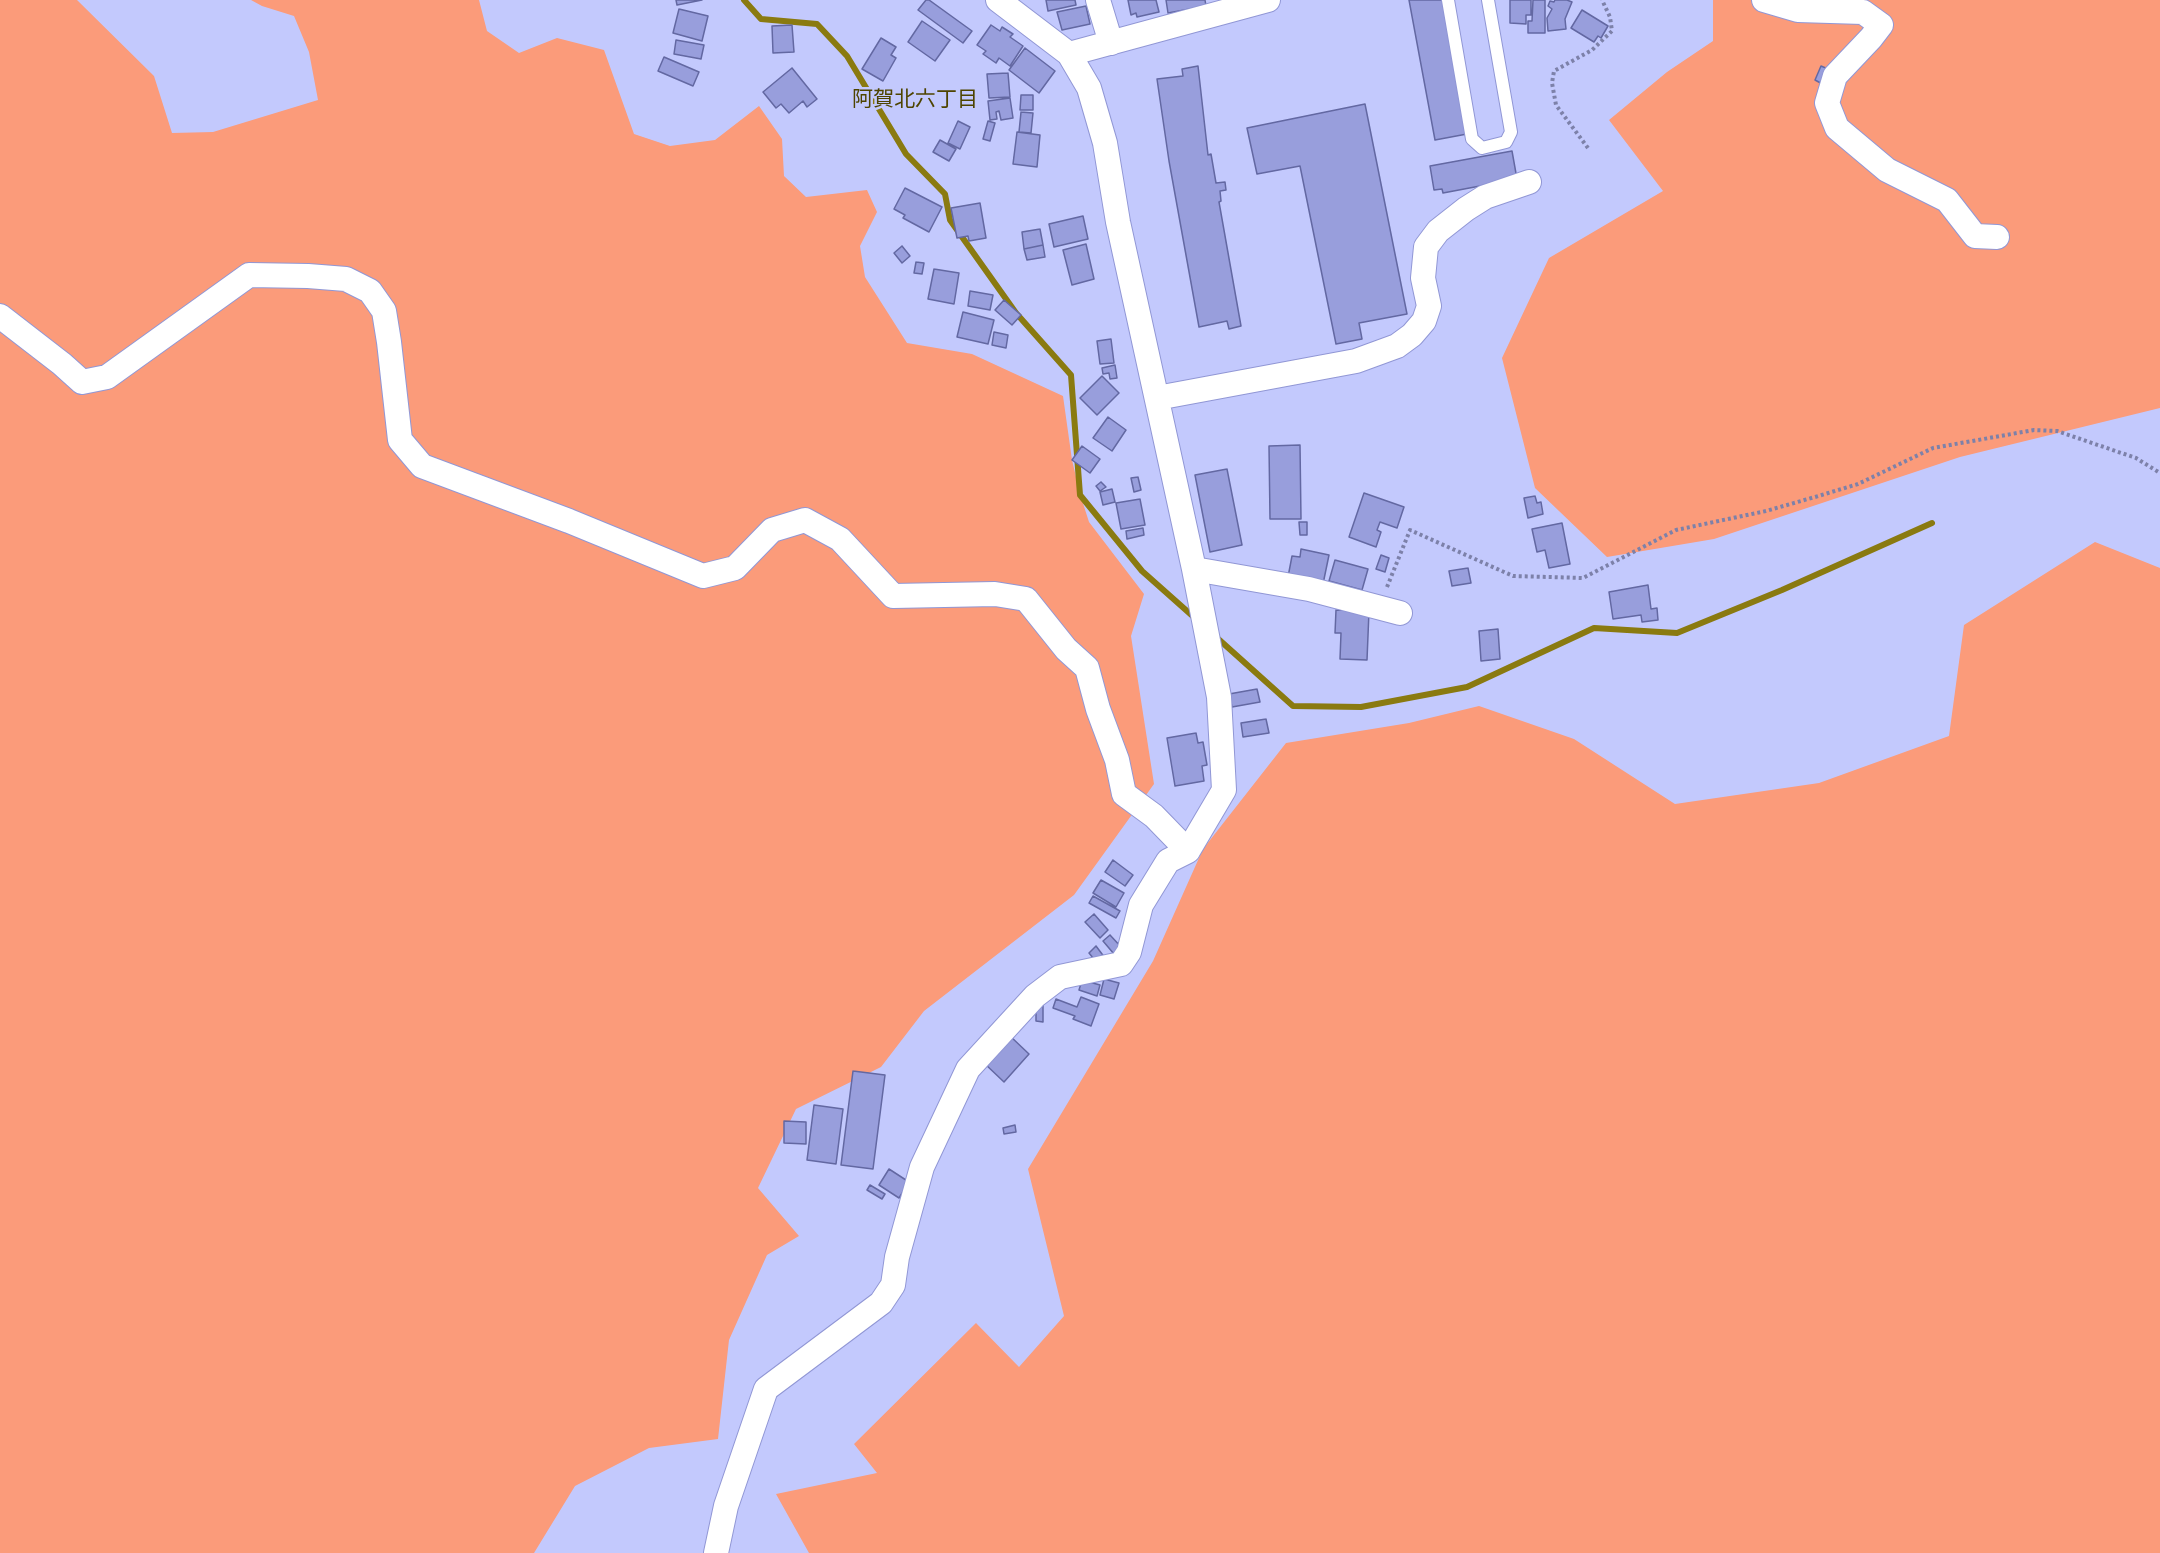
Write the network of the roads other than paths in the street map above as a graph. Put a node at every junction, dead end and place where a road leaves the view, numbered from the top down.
1 (998, 0) edge
2 (1098, 0) edge
3 (1268, 0) edge
4 (1448, 0) edge
5 (1488, 0) edge
6 (1764, 0) edge
7 (1221, 6) edge
8 (1111, 43) junction
9 (1069, 54) junction
10 (1529, 182) dead end
11 (1997, 237) dead end
12 (0, 316) edge
13 (1157, 398) junction
14 (1194, 569) junction
15 (1389, 610) road end
16 (1188, 850) junction
17 (716, 1553) edge

1 - 9 street
2 - 8 street
3 - 7 street
4 - 5 lane
6 - 11 street
7 - 8 street
8 - 9 street
9 - 13 street
10 - 13 street
12 - 16 street
13 - 14 street
14 - 15 street
14 - 16 street
16 - 17 street

